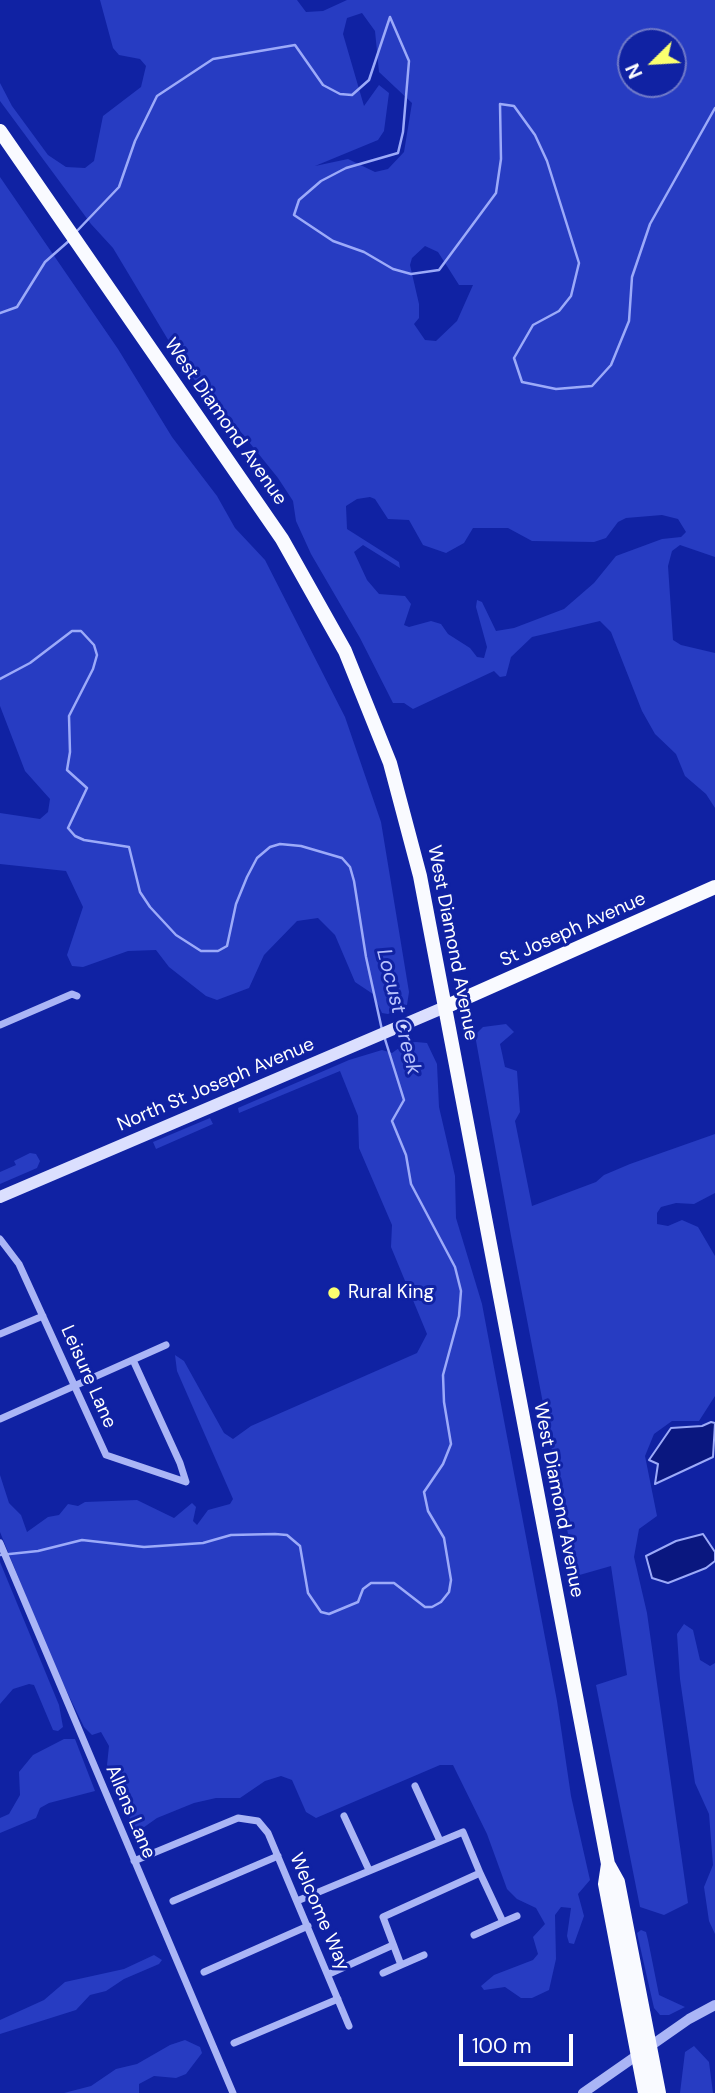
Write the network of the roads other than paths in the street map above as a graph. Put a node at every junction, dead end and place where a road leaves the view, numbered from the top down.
1 (0, 131) edge
2 (715, 887) edge
3 (77, 996) dead end
4 (445, 1007) junction
5 (0, 1026) edge
6 (0, 1197) edge
7 (0, 1239) edge
8 (43, 1316) junction
9 (0, 1334) edge
10 (166, 1345) dead end
11 (133, 1360) junction
12 (74, 1386) junction
13 (0, 1419) edge
14 (0, 1544) edge
15 (415, 1786) dead end
16 (344, 1816) dead end
17 (440, 1841) junction
18 (278, 1856) junction
19 (134, 1861) junction
20 (608, 1864) junction
21 (369, 1870) junction
22 (480, 1873) junction
23 (173, 1901) dead end
24 (297, 1901) junction
25 (517, 1916) dead end
26 (503, 1922) junction
27 (308, 1926) junction
28 (474, 1935) dead end
29 (393, 1945) junction
30 (424, 1955) dead end
31 (401, 1965) junction
32 (204, 1972) dead end
33 (383, 1973) dead end
34 (329, 1974) junction
35 (338, 1999) junction
36 (715, 2005) edge
37 (349, 2026) dead end
38 (234, 2043) dead end
39 (650, 2045) junction
40 (637, 2054) junction
41 (233, 2093) edge
42 (583, 2093) edge
43 (645, 2093) edge
44 (659, 2093) edge

1 - 4 main road, West Diamond Avenue
2 - 4 main road, St Joseph Avenue
3 - 5 street
4 - 6 main road, North St Joseph Avenue
4 - 20 main road, West Diamond Avenue
7 - 8 street, Leisure Lane
8 - 9 street
8 - 12 street, Leisure Lane
10 - 11 street
11 - 12 street
11 - 12 street, Leisure Lane
12 - 13 street
14 - 19 street, Allens Lane
15 - 17 street
16 - 21 street
17 - 21 street
17 - 22 street
18 - 19 street, Welcome Way
18 - 23 street
18 - 24 street, Welcome Way
19 - 41 street, Allens Lane
20 - 39 main road, West Diamond Avenue
20 - 40 main road, West Diamond Avenue
21 - 24 street
22 - 26 street
22 - 29 street
24 - 27 street, Welcome Way
25 - 26 street
26 - 28 street
27 - 32 street
27 - 34 street, Welcome Way
29 - 31 street
29 - 34 street
30 - 31 street
31 - 33 street
34 - 35 street, Welcome Way
35 - 37 street, Welcome Way
35 - 38 street
36 - 39 street
39 - 40 street
39 - 44 main road, West Diamond Avenue
40 - 42 street
40 - 43 main road, West Diamond Avenue

